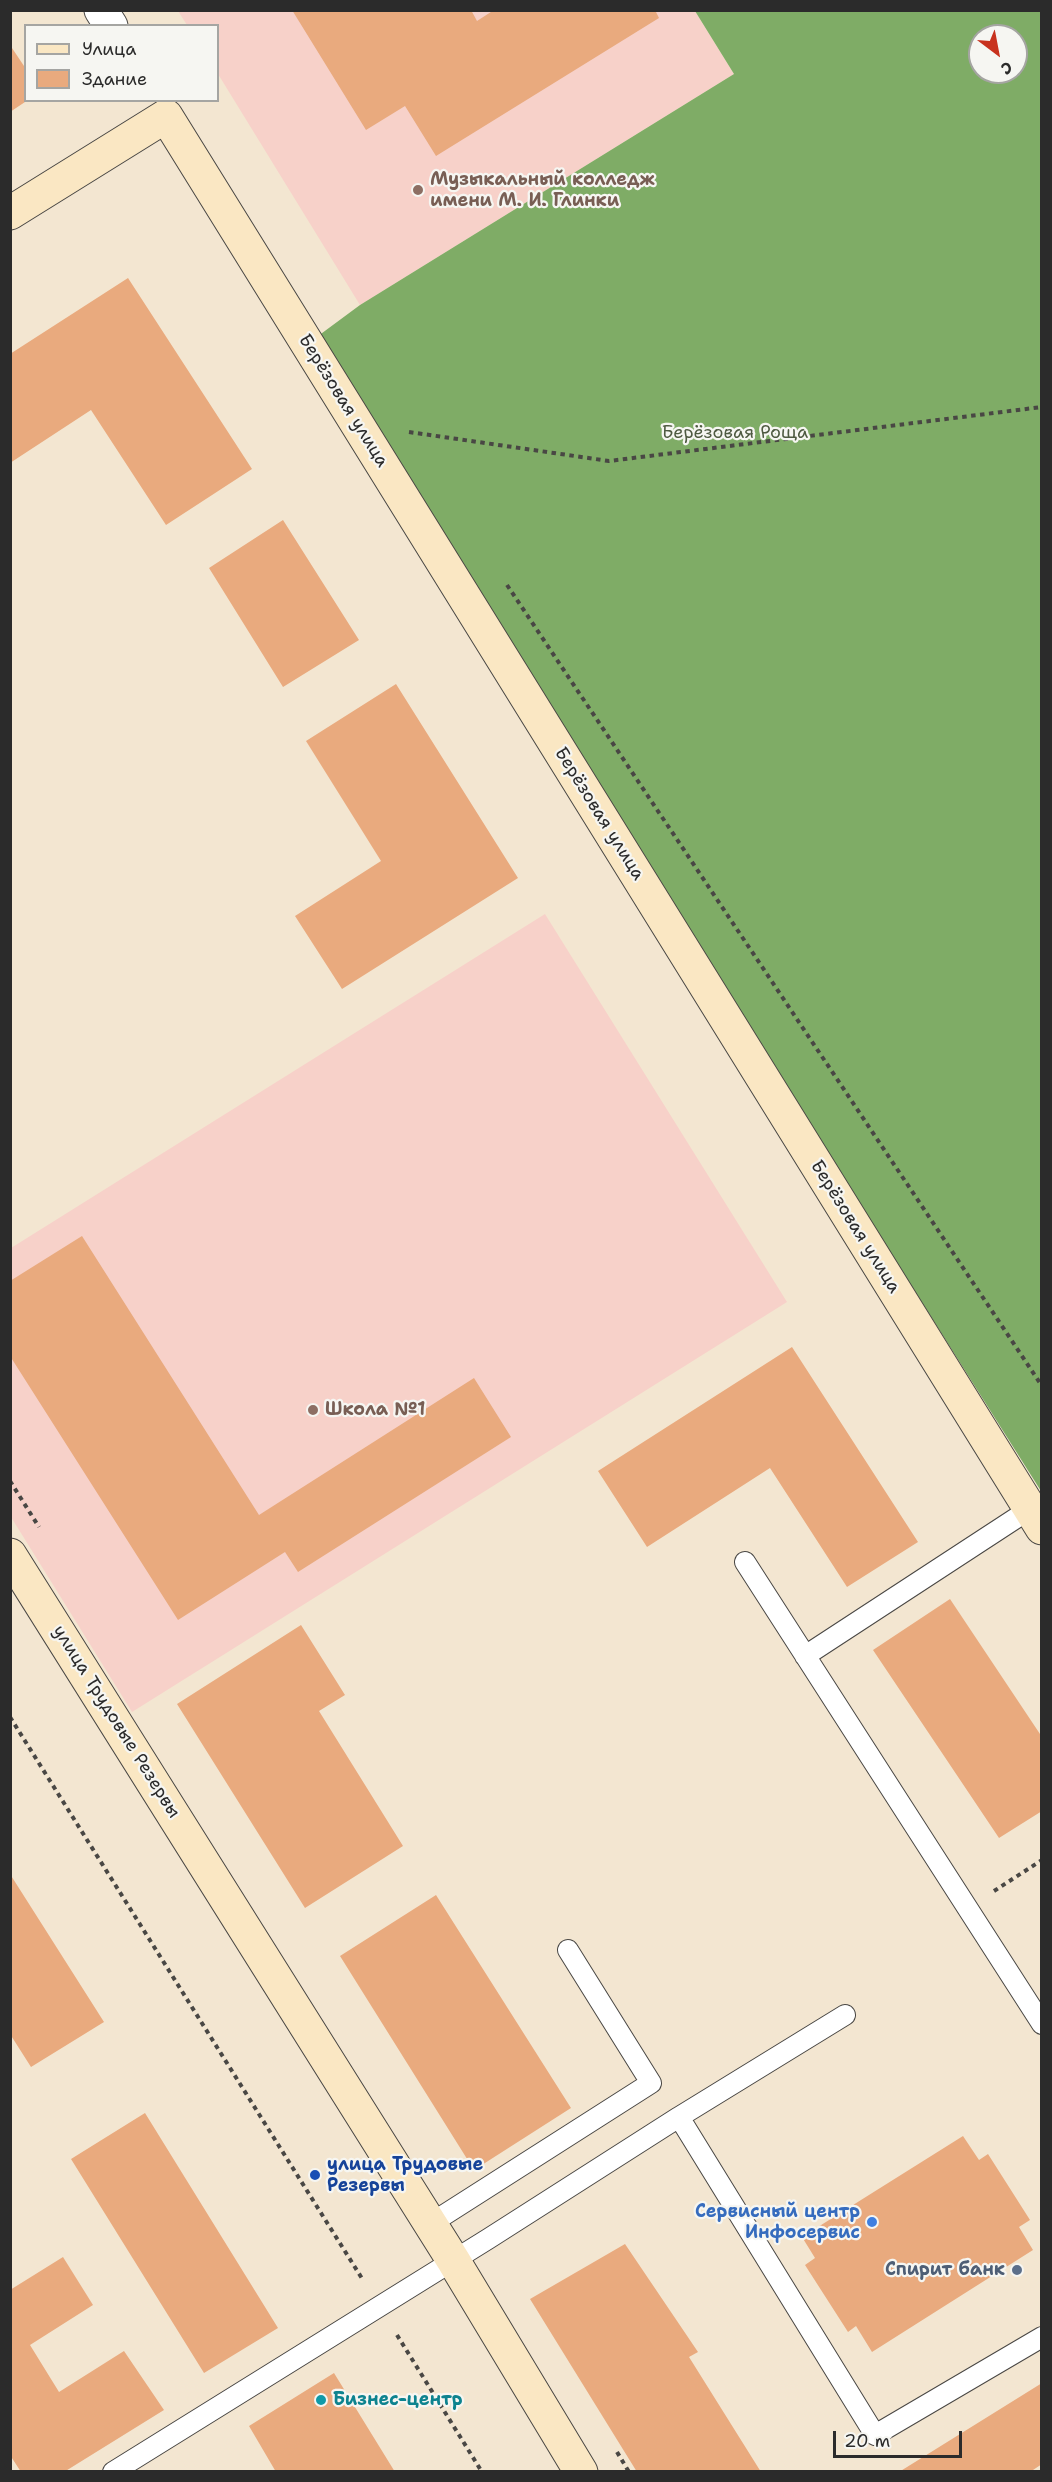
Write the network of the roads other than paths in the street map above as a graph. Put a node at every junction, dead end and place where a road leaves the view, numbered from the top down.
1 (101, 10) edge
2 (110, 24) edge
3 (161, 108) edge
4 (10, 213) edge
5 (1036, 1519) edge
6 (10, 1555) edge
7 (745, 1562) dead end
8 (805, 1656) junction
9 (568, 1950) dead end
10 (845, 2015) dead end
11 (1041, 2024) edge
12 (679, 2117) junction
13 (430, 2224) junction
14 (453, 2260) junction
15 (1041, 2337) edge
16 (113, 2472) edge
17 (581, 2472) edge

1 - 2 street
3 - 4 street
3 - 5 street, Берёзовая улица
5 - 8 lane
6 - 13 street, улица Трудовые Резервы
7 - 8 lane
8 - 11 lane
9 - 13 lane
10 - 12 lane
12 - 14 lane
12 - 15 lane
13 - 14 street, улица Трудовые Резервы
14 - 16 lane
14 - 17 street, улица Трудовые Резервы

